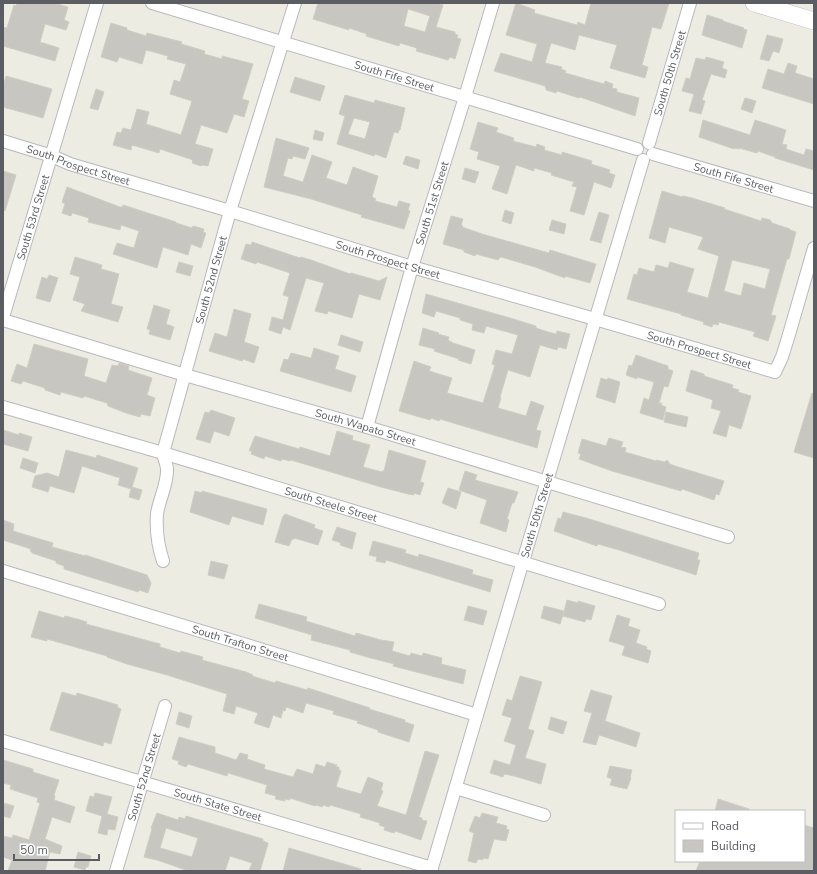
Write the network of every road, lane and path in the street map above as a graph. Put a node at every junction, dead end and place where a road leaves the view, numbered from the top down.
1 (97, 3) edge
2 (152, 3) edge
3 (295, 3) edge
4 (493, 3) edge
5 (690, 3) edge
6 (754, 3) edge
7 (814, 21) edge
8 (284, 42) junction
9 (465, 97) junction
10 (3, 141) edge
11 (648, 152) junction
12 (52, 156) junction
13 (814, 201) edge
14 (230, 211) junction
15 (814, 248) edge
16 (412, 267) junction
17 (3, 318) edge
18 (595, 319) junction
19 (184, 375) junction
20 (3, 407) edge
21 (367, 427) junction
22 (163, 453) junction
23 (546, 482) junction
24 (728, 537) dead end
25 (163, 561) dead end
26 (522, 562) junction
27 (3, 571) edge
28 (659, 604) dead end
29 (165, 706) dead end
30 (477, 715) junction
31 (3, 741) edge
32 (143, 781) junction
33 (456, 788) junction
34 (544, 815) dead end
35 (432, 870) edge
36 (116, 871) edge

1 - 12 street, South 53rd Street
2 - 8 street, South Fife Street
3 - 8 street, South 52nd Street
4 - 9 street, South 51st Street
5 - 11 street, South 50th Street
6 - 7 street
8 - 9 street, South Fife Street
8 - 14 street, South 52nd Street
9 - 11 street, South Fife Street
9 - 16 street, South 51st Street
10 - 12 street, South Prospect Street
11 - 13 street, South Fife Street
11 - 18 street, South 50th Street
12 - 14 street, South Prospect Street
12 - 17 street, South 53rd Street
14 - 16 street, South Prospect Street
14 - 19 street, South 52nd Street
15 - 18 street, South Prospect Street
16 - 18 street, South Prospect Street
16 - 21 street, South 51st Street
17 - 19 street, South Wapato Street
18 - 23 street, South 50th Street
19 - 21 street, South Wapato Street
19 - 22 street, South 52nd Street
20 - 22 street, South Steele Street
21 - 23 street, South Wapato Street
22 - 25 street, South 52nd Street
22 - 26 street, South Steele Street
23 - 24 street, South Wapato Street
23 - 26 street, South 50th Street
26 - 28 street, South Steele Street
26 - 30 street, South 50th Street
27 - 30 street, South Trafton Street
29 - 32 street, South 52nd Street
30 - 33 street, South 50th Street
31 - 32 street, South State Street
32 - 35 street, South State Street
32 - 36 street, South 52nd Street
33 - 34 street
33 - 35 street, South 50th Street

